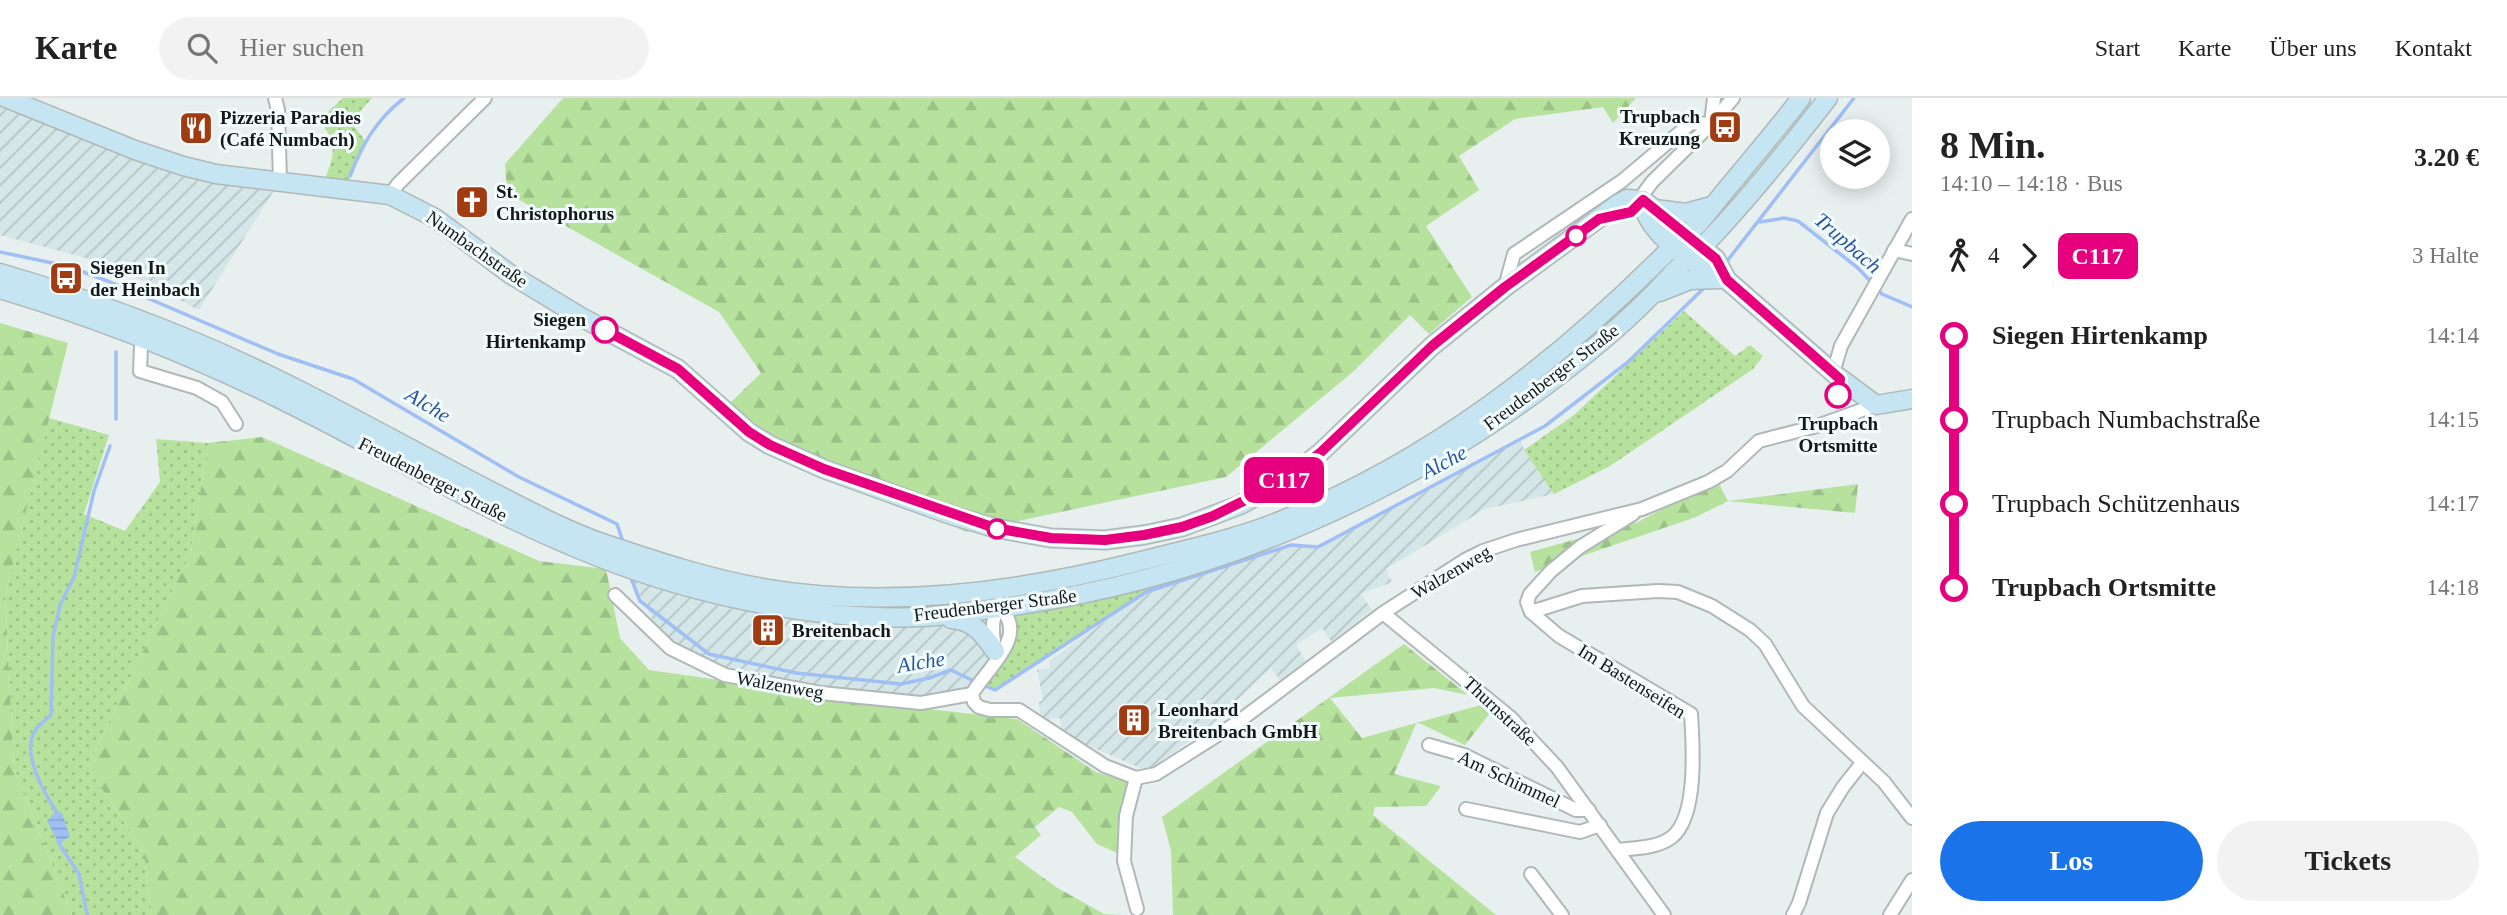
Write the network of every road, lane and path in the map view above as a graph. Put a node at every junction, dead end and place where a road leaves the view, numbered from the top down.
1 (6, 98) edge
2 (485, 98) edge
3 (1714, 98) edge
4 (1732, 98) edge
5 (1801, 98) edge
6 (1828, 98) edge
7 (275, 99) edge
8 (1711, 124) junction
9 (280, 181) junction
10 (390, 195) junction
11 (1649, 204) junction
12 (1712, 206) junction
13 (1912, 219) edge
14 (1679, 240) junction
15 (1894, 250) junction
16 (1912, 254) edge
17 (1704, 263) junction
18 (0, 273) edge
19 (1505, 287) junction
20 (0, 289) edge
21 (1654, 296) junction
22 (144, 337) junction
23 (1833, 373) junction
24 (1912, 400) edge
25 (1876, 405) junction
26 (236, 424) dead end
27 (1642, 509) junction
28 (627, 558) junction
29 (998, 589) junction
30 (615, 595) dead end
31 (1000, 608) junction
32 (1531, 612) junction
33 (1383, 613) junction
34 (923, 617) junction
35 (997, 654) junction
36 (972, 694) junction
37 (1429, 745) dead end
38 (1862, 763) junction
39 (1136, 778) junction
40 (1466, 809) dead end
41 (1589, 810) junction
42 (1912, 818) edge
43 (1600, 825) junction
44 (1619, 850) junction
45 (1531, 874) dead end
46 (1912, 880) edge
47 (1137, 909) dead end
48 (1562, 915) edge
49 (1664, 915) edge
50 (1793, 915) edge
51 (1890, 915) edge

1 - 9 main road, Numbachstraße
2 - 10 street
3 - 8 street
4 - 8 street
5 - 12 main road, Freudenberger Straße
6 - 17 main road, Freudenberger Straße
7 - 9 street
8 - 11 street
8 - 19 street
9 - 10 main road, Numbachstraße
10 - 19 main road, Numbachstraße
11 - 12 main road
11 - 14 main road
11 - 19 main road, Numbachstraße
12 - 14 main road, Freudenberger Straße
13 - 15 street
14 - 17 main road
14 - 29 main road, Freudenberger Straße
15 - 16 street
15 - 23 street
17 - 21 main road
17 - 21 main road, Freudenberger Straße
17 - 23 main road
18 - 28 main road, Freudenberger Straße
20 - 22 main road, Freudenberger Straße
21 - 31 main road, Freudenberger Straße
22 - 26 street
22 - 28 main road, Freudenberger Straße
23 - 25 main road
24 - 25 main road
25 - 27 street, Walzenweg
27 - 32 street
27 - 33 street, Walzenweg
28 - 29 main road, Freudenberger Straße
28 - 34 main road, Freudenberger Straße
29 - 31 street
30 - 36 street, Walzenweg
31 - 34 main road, Freudenberger Straße
31 - 35 street
32 - 38 street
32 - 44 street, Im Bastenseifen
33 - 39 street, Walzenweg
33 - 41 street, Thurnstraße
34 - 35 main road
35 - 36 street
36 - 39 street
37 - 41 street, Am Schimmel
38 - 42 street
38 - 50 street
39 - 47 street
40 - 43 street
41 - 43 street, Thurnstraße
43 - 44 street, Thurnstraße
44 - 49 street, Thurnstraße
45 - 48 street
46 - 51 street

